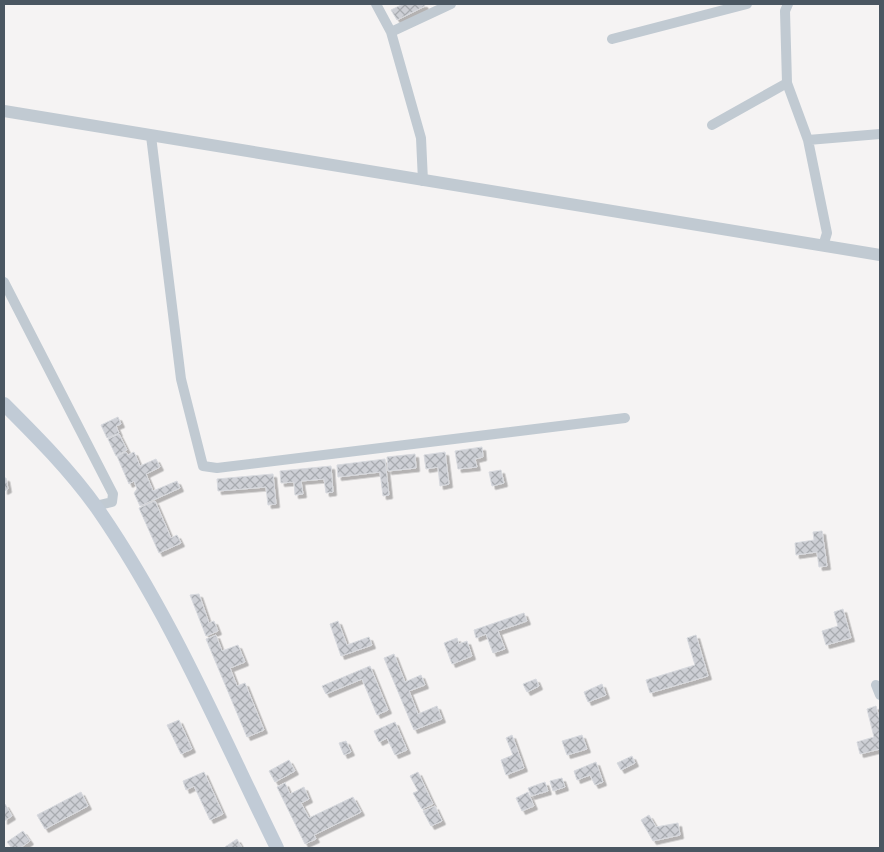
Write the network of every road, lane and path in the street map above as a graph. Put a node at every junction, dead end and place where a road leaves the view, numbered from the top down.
1 (376, 4) edge
2 (451, 4) edge
3 (747, 4) edge
4 (788, 4) edge
5 (391, 32) junction
6 (612, 39) dead end
7 (787, 83) junction
8 (4, 111) edge
9 (712, 125) dead end
10 (880, 134) edge
11 (151, 136) junction
12 (808, 140) junction
13 (423, 181) junction
14 (823, 246) junction
15 (880, 256) edge
16 (4, 282) edge
17 (4, 404) edge
18 (625, 418) dead end
19 (96, 506) junction
20 (277, 848) edge

1 - 5 street
2 - 5 street
3 - 6 street
4 - 7 street
5 - 13 street
7 - 9 street
7 - 12 street
8 - 11 street
10 - 12 street
11 - 13 street
11 - 18 street
12 - 14 street
13 - 14 street
14 - 15 street
16 - 19 street
17 - 19 main road
19 - 20 main road

